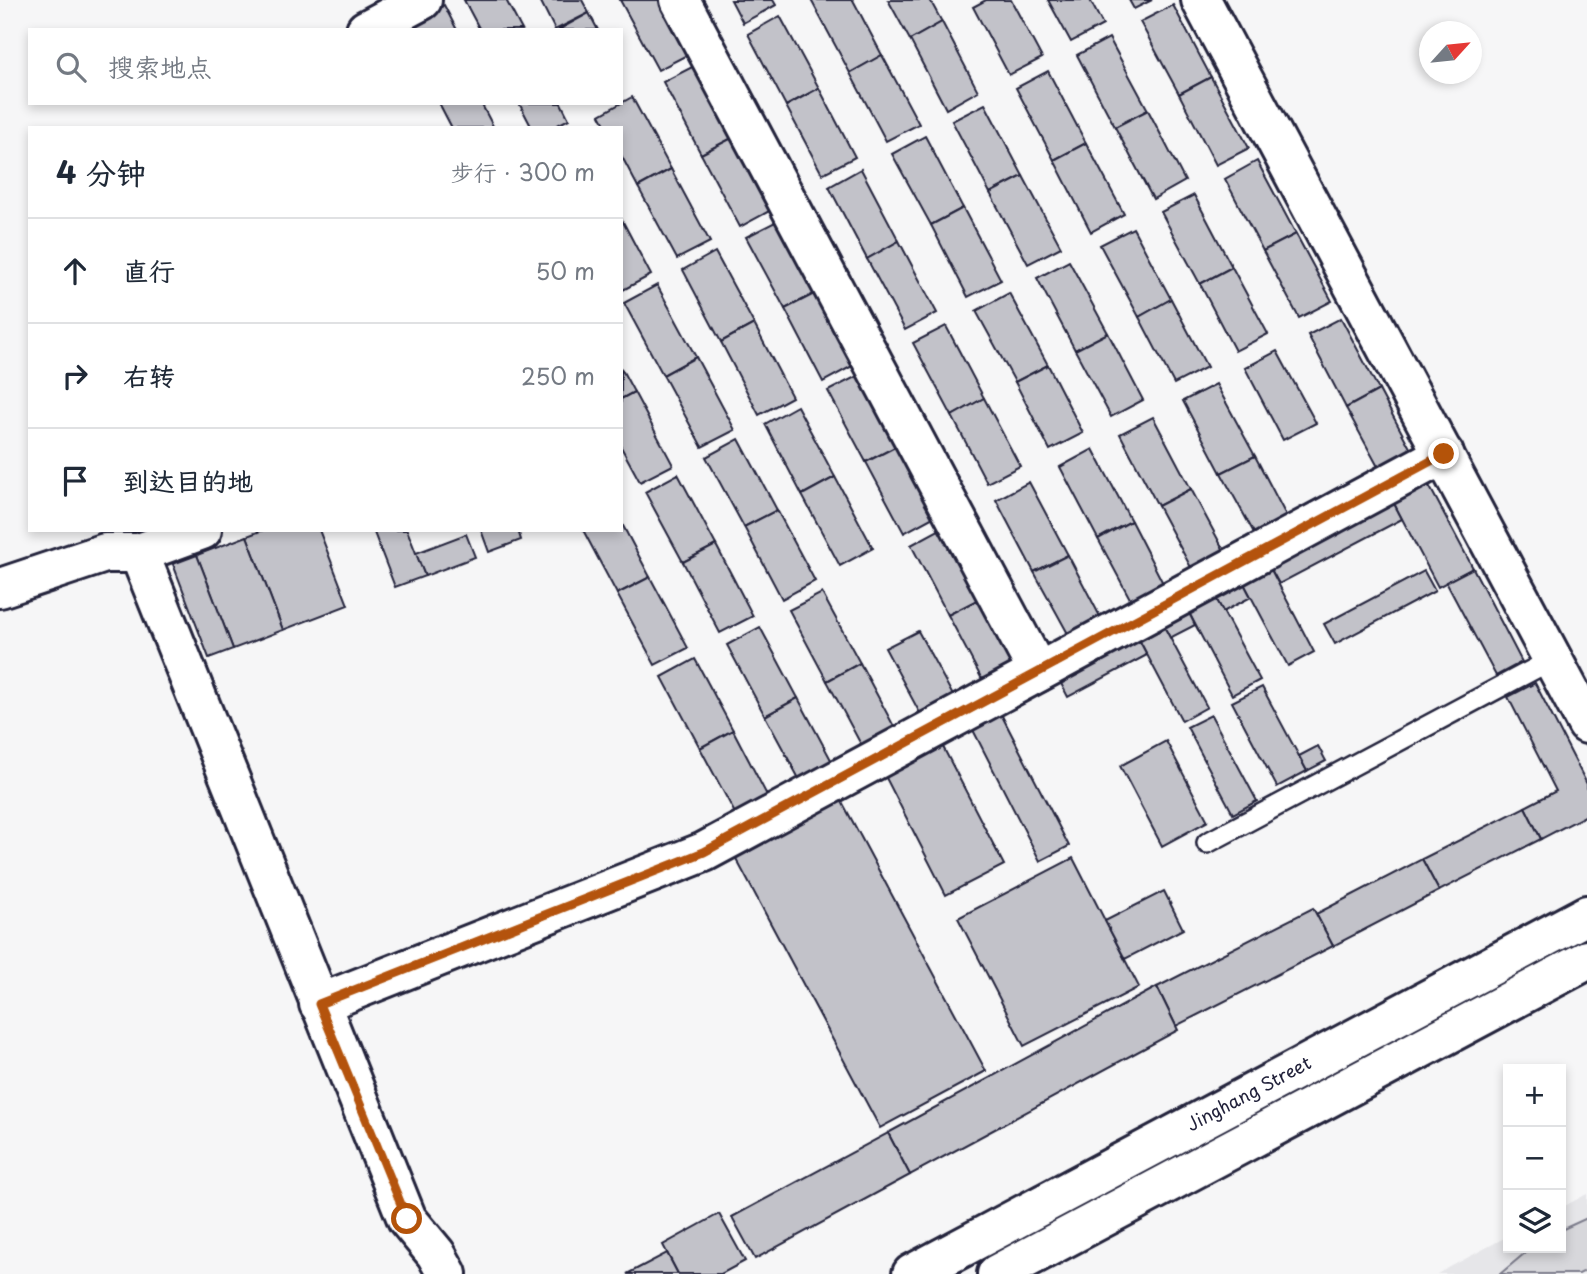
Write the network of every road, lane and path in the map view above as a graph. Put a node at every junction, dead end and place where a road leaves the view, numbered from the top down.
1 (422, 0) edge
2 (680, 0) edge
3 (1201, 0) edge
4 (370, 28) edge
5 (1444, 454) junction
6 (197, 532) edge
7 (139, 553) junction
8 (0, 588) edge
9 (1553, 659) junction
10 (1038, 672) junction
11 (1587, 724) edge
12 (1207, 843) dead end
13 (1587, 915) edge
14 (1587, 960) edge
15 (319, 1004) junction
16 (447, 1274) edge
17 (912, 1274) edge
18 (997, 1274) edge

1 - 4 street
2 - 10 street
3 - 5 street
5 - 9 street
5 - 10 street
6 - 7 street
7 - 8 street
7 - 15 street
9 - 11 street
9 - 12 lane
10 - 15 street
13 - 17 street, Jinghang Street
14 - 18 street
15 - 16 street

